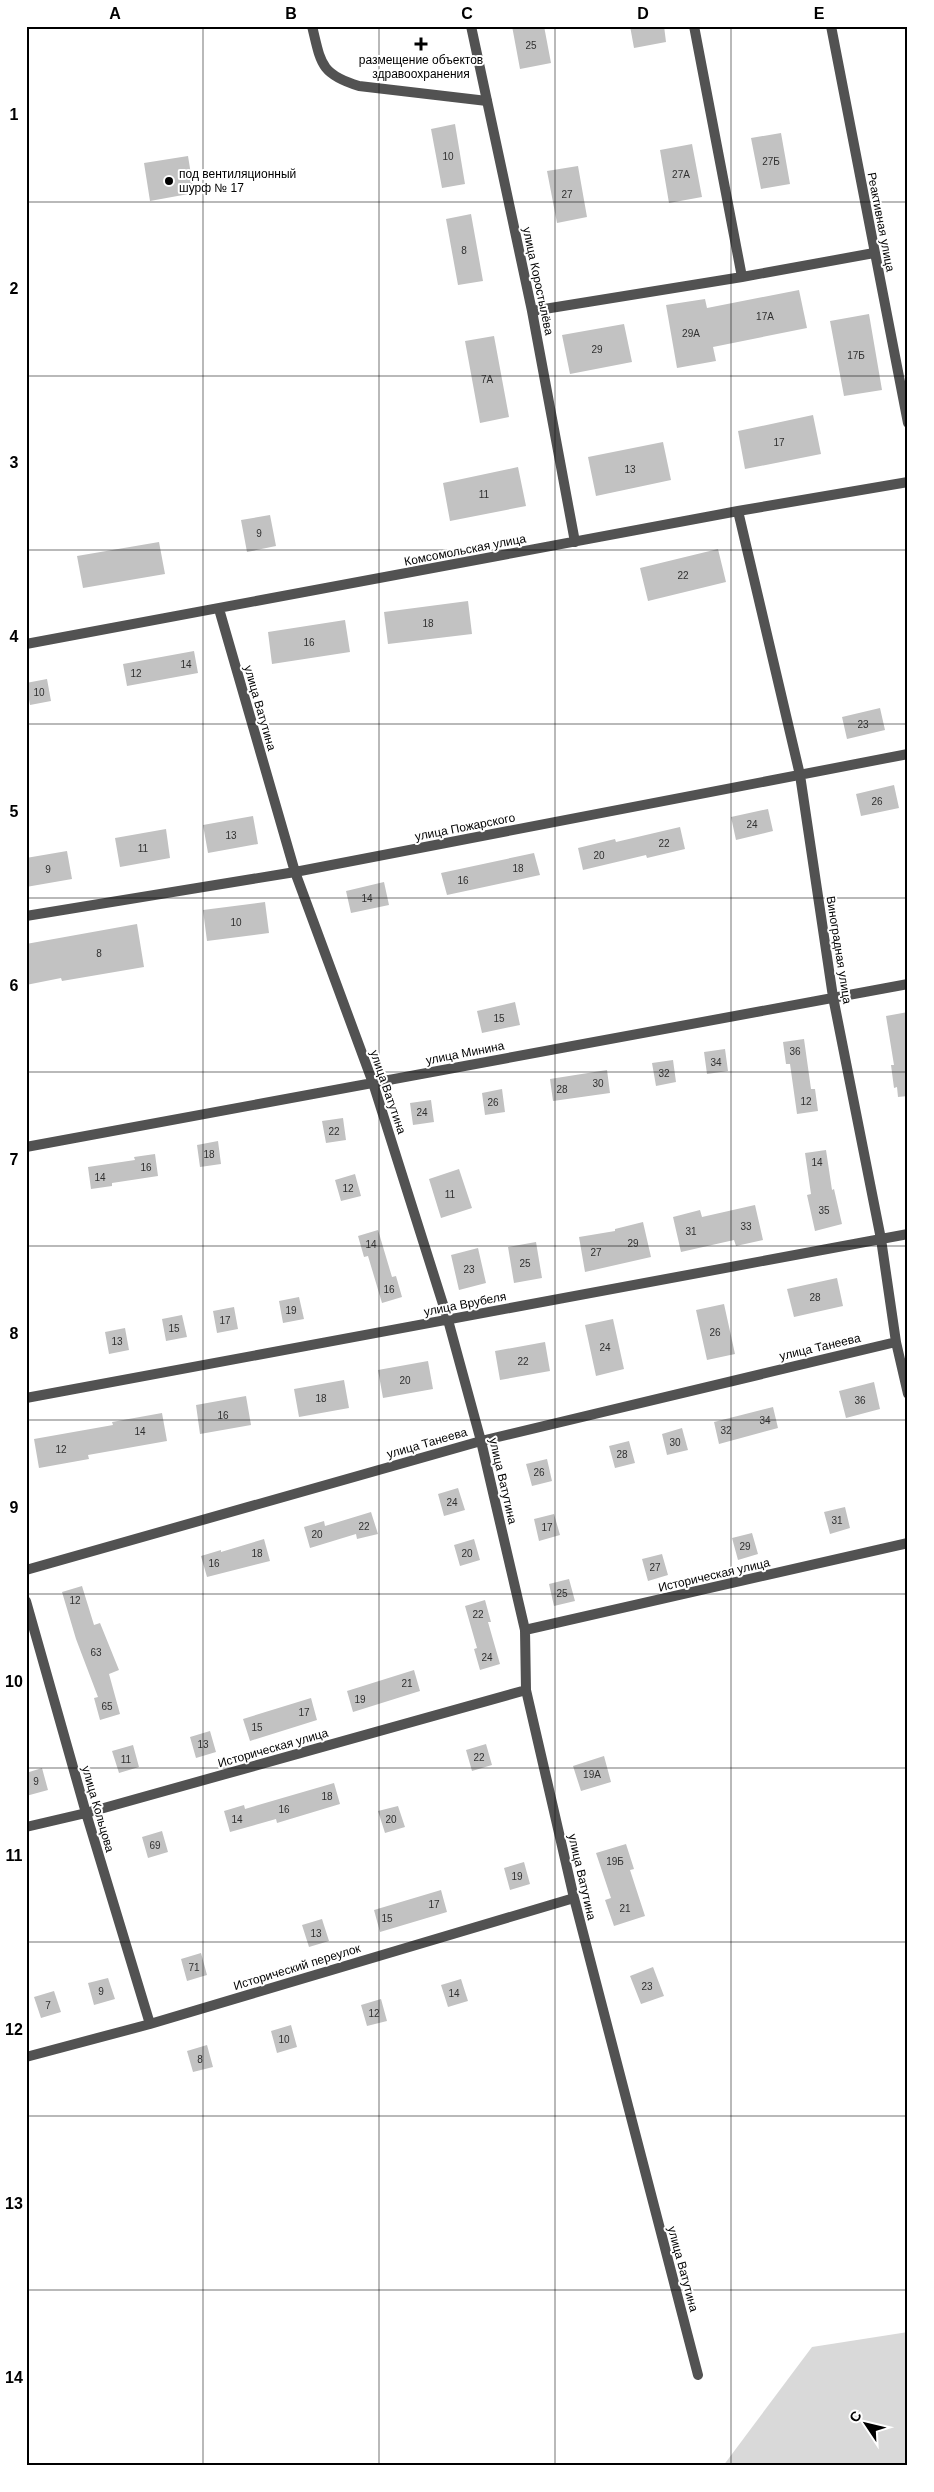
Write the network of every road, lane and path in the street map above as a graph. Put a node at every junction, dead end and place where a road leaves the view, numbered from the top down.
1 (312, 26) edge
2 (471, 26) edge
3 (694, 26) edge
4 (831, 26) edge
5 (487, 101) junction
6 (874, 253) junction
7 (742, 277) junction
8 (532, 311) junction
9 (908, 423) edge
10 (908, 482) edge
11 (738, 511) junction
12 (575, 542) junction
13 (219, 609) junction
14 (26, 644) edge
15 (908, 754) edge
16 (800, 775) junction
17 (295, 872) junction
18 (26, 916) edge
19 (908, 984) edge
20 (833, 997) junction
21 (373, 1083) junction
22 (26, 1147) edge
23 (908, 1234) edge
24 (881, 1239) junction
25 (448, 1320) junction
26 (896, 1342) junction
27 (908, 1394) edge
28 (26, 1398) edge
29 (481, 1441) junction
30 (908, 1544) edge
31 (26, 1570) edge
32 (26, 1601) edge
33 (525, 1630) junction
34 (526, 1690) junction
35 (86, 1813) junction
36 (26, 1827) edge
37 (574, 1898) junction
38 (150, 2024) junction
39 (26, 2057) edge
40 (698, 2374) dead end

1 - 5 street
2 - 5 street, улица Коростылёва
3 - 7 street
4 - 6 street, Реактивная улица
5 - 8 street, улица Коростылёва
6 - 7 street
6 - 9 street, Реактивная улица
7 - 8 street
8 - 12 street, улица Коростылёва
10 - 11 street, Комсомольская улица
11 - 12 street, Комсомольская улица
11 - 16 street, Виноградная улица
12 - 13 street, Комсомольская улица
13 - 14 street, Комсомольская улица
13 - 17 street, улица Ватутина
15 - 16 street, улица Пожарского
16 - 17 street, улица Пожарского
16 - 20 street, Виноградная улица
17 - 18 street, улица Пожарского
17 - 21 street, улица Ватутина
19 - 20 street, улица Минина
20 - 21 street, улица Минина
20 - 24 street, Виноградная улица
21 - 22 street, улица Минина
21 - 25 street, улица Ватутина
23 - 24 street, улица Врубеля
24 - 25 street, улица Врубеля
24 - 26 street, Виноградная улица
25 - 28 street, улица Врубеля
25 - 29 street, улица Ватутина
26 - 27 street, Виноградная улица
26 - 29 street, улица Танеева
29 - 31 street, улица Танеева
29 - 33 street, улица Ватутина
30 - 33 street, Историческая улица
32 - 35 street, улица Кольцова
33 - 34 street, улица Ватутина
34 - 35 street, Историческая улица
34 - 37 street, улица Ватутина
35 - 36 street, Историческая улица
35 - 38 street, улица Кольцова
37 - 38 street, Исторический переулок
37 - 40 street, улица Ватутина
38 - 39 street, Исторический переулок

